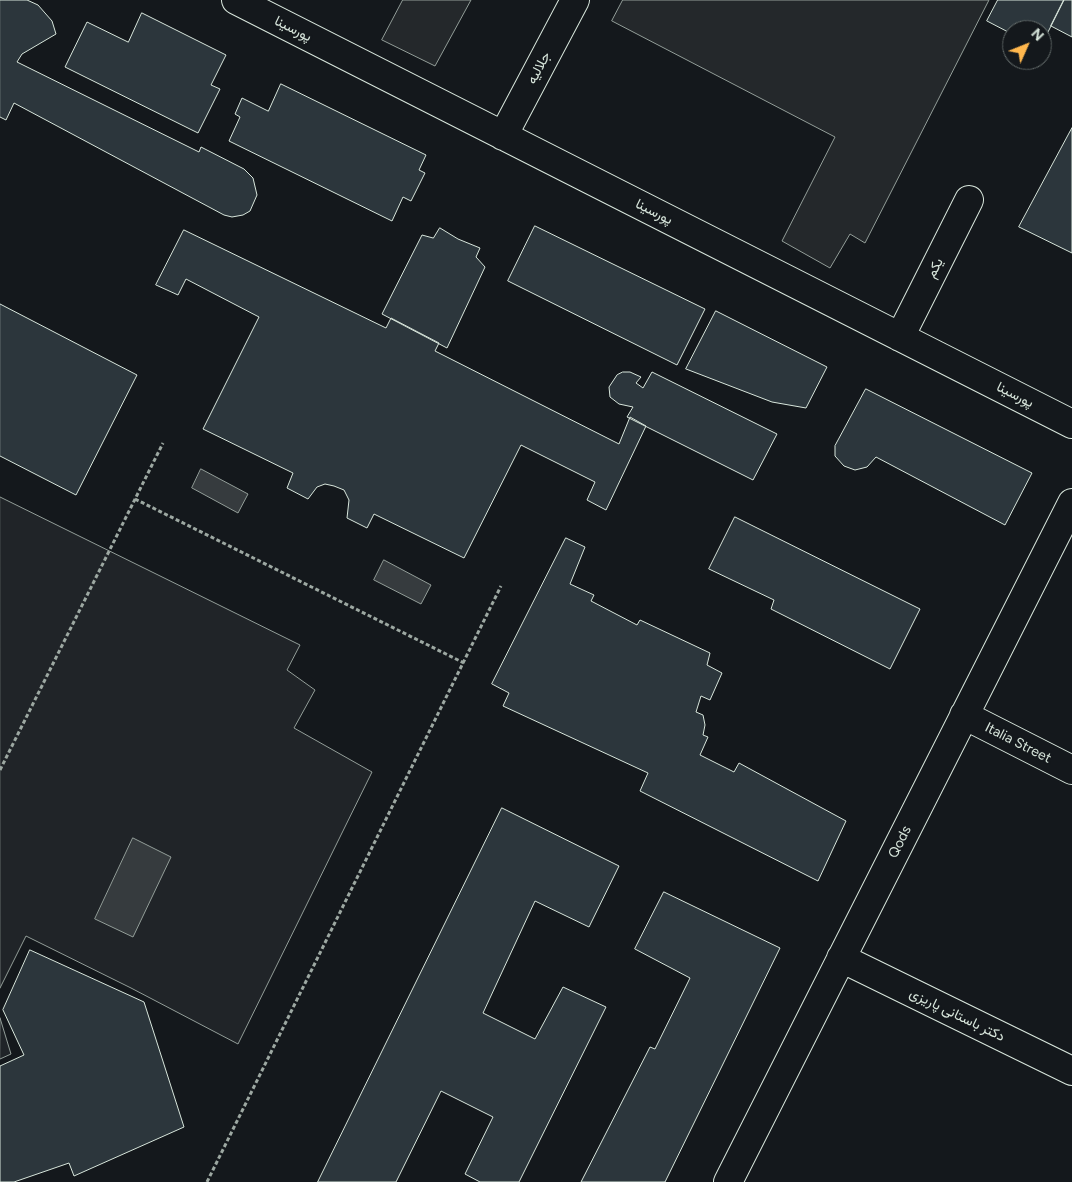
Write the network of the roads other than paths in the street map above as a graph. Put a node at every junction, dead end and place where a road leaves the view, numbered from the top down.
1 (236, 0) edge
2 (576, 0) edge
3 (503, 136) junction
4 (969, 200) dead end
5 (900, 337) junction
6 (1072, 424) edge
7 (1072, 502) edge
8 (1065, 536) edge
9 (964, 715) junction
10 (1072, 770) edge
11 (841, 958) junction
12 (1072, 1072) edge
13 (730, 1181) edge

1 - 3 street, پورسینا
2 - 3 street, جلالیه
3 - 5 street, پورسینا
4 - 5 street, یکم
5 - 6 street, پورسینا
7 - 8 street, Qods
8 - 9 street, Qods
9 - 10 street, Italia Street
9 - 11 street, Qods
11 - 12 street, دکتر باستانی پاریزی
11 - 13 street, Qods

